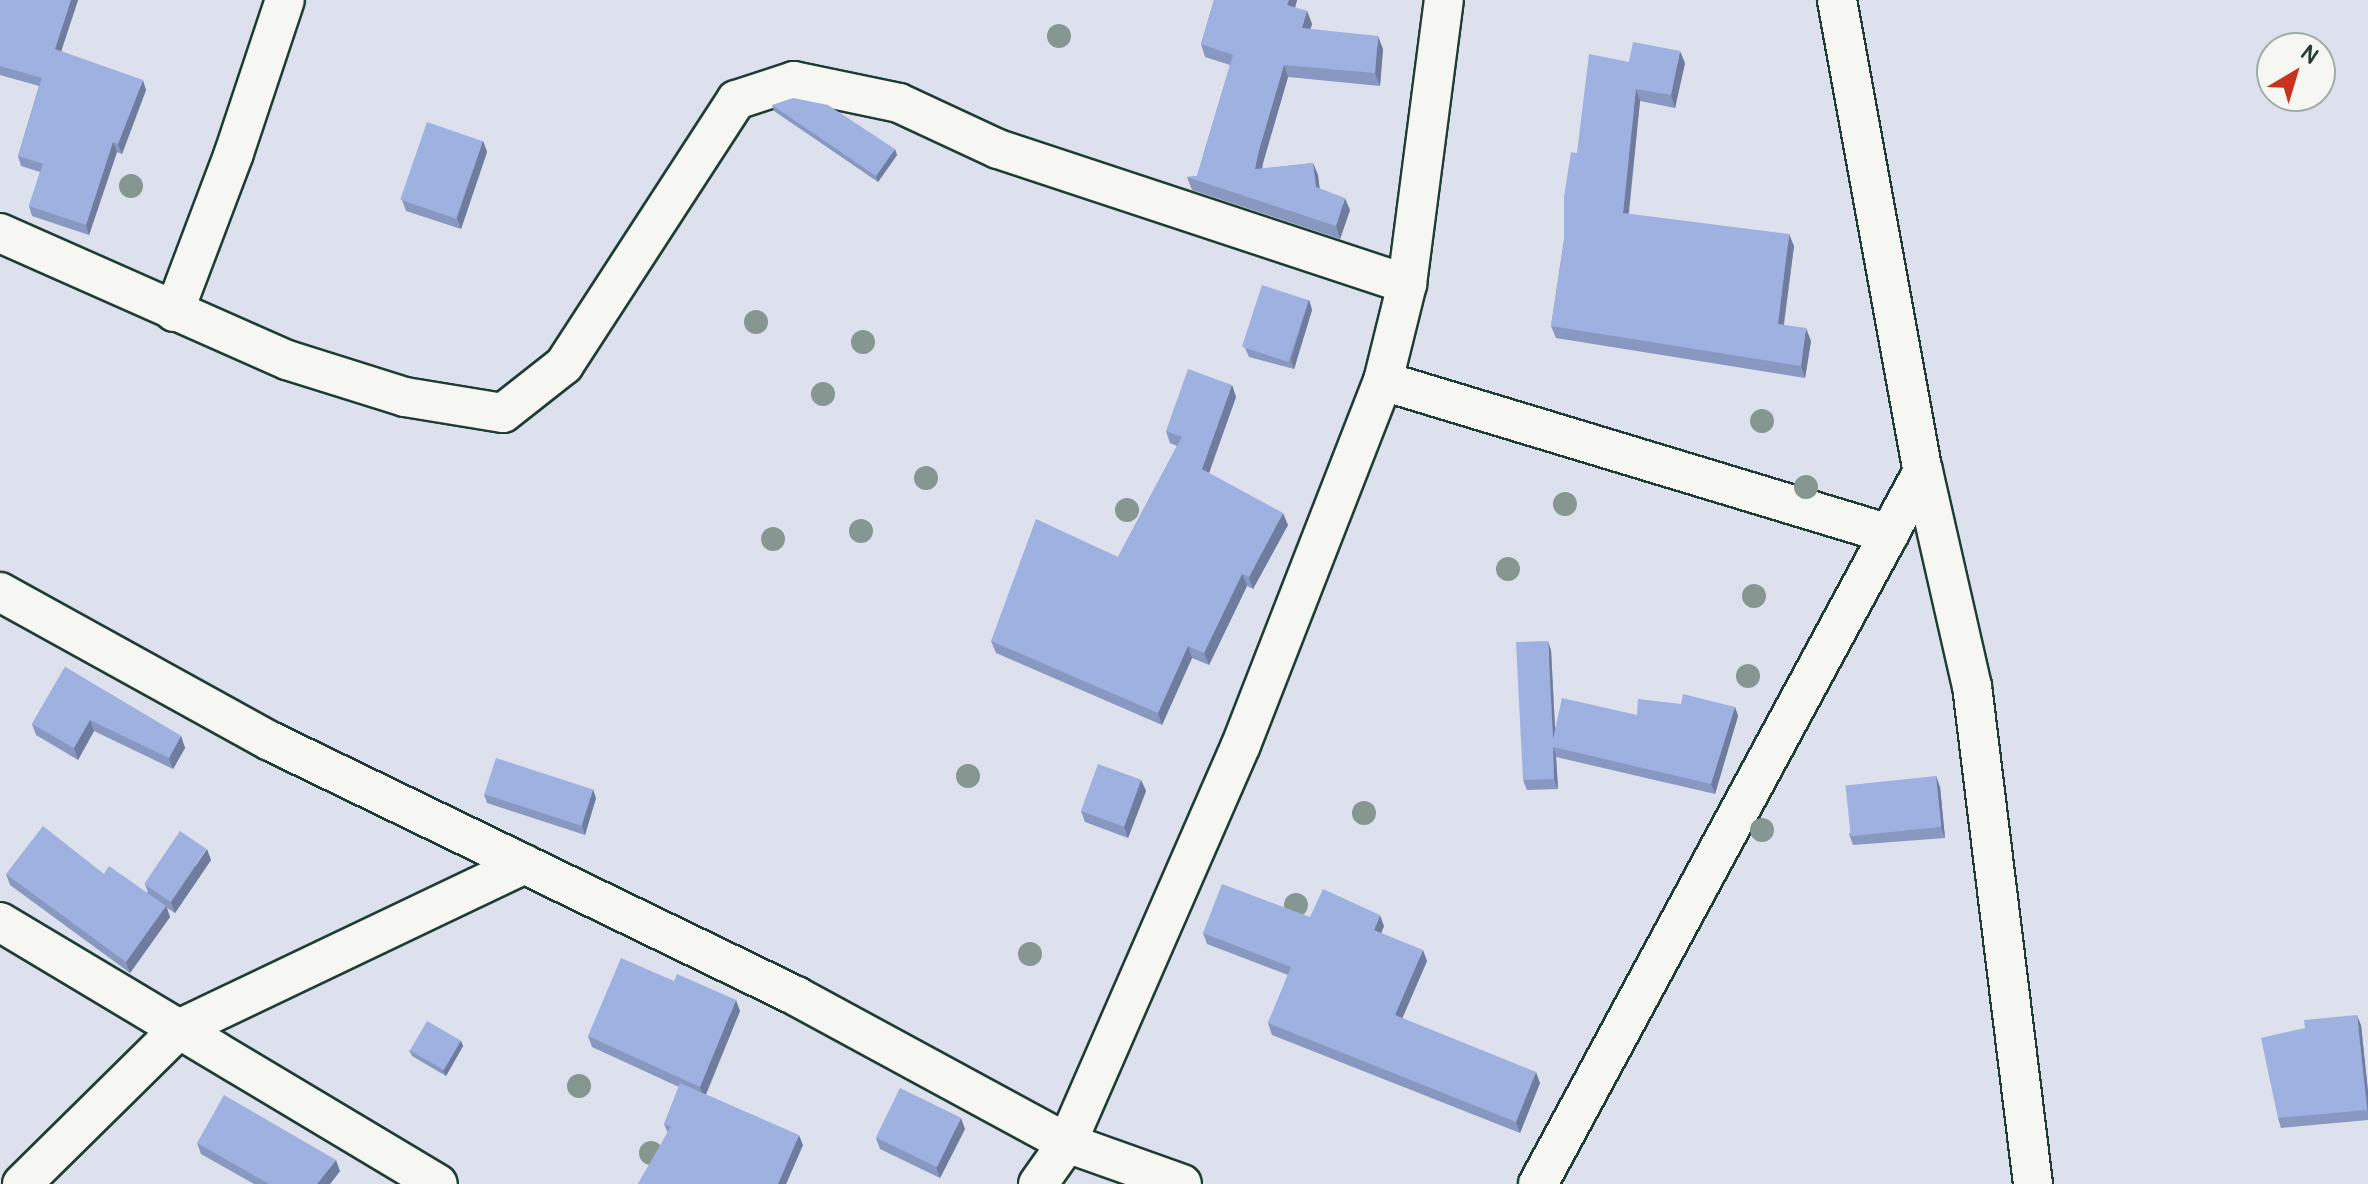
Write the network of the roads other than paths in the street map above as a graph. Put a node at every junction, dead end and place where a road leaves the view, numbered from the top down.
1 (285, 0) edge
2 (1444, 0) edge
3 (1837, 0) edge
4 (0, 233) edge
5 (1407, 284) junction
6 (174, 312) junction
7 (1383, 381) junction
8 (1923, 471) junction
9 (1889, 534) junction
10 (0, 592) edge
11 (525, 864) junction
12 (0, 922) edge
13 (179, 1029) junction
14 (1067, 1143) junction
15 (22, 1184) edge
16 (438, 1184) edge
17 (1038, 1184) edge
18 (1182, 1184) edge
19 (1538, 1184) edge
20 (2033, 1184) edge

1 - 6 street
2 - 5 street
3 - 8 street
4 - 6 street
5 - 6 street
5 - 7 street
7 - 9 street
7 - 14 street
8 - 9 street
8 - 20 street
9 - 19 street
10 - 11 street
11 - 13 street
11 - 14 street
12 - 13 street
13 - 15 street
13 - 16 street
14 - 17 street
14 - 18 street

